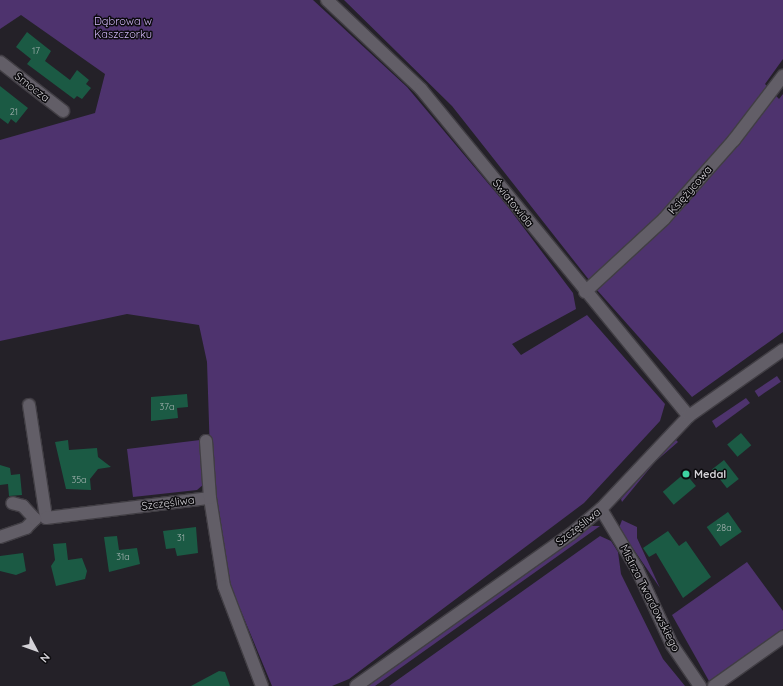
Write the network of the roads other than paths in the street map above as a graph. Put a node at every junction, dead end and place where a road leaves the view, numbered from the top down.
1 (327, 0) edge
2 (0, 62) edge
3 (783, 76) edge
4 (63, 111) dead end
5 (585, 292) junction
6 (783, 350) edge
7 (29, 405) dead end
8 (689, 416) junction
9 (206, 441) dead end
10 (210, 498) junction
11 (12, 503) dead end
12 (601, 510) junction
13 (40, 519) junction
14 (0, 537) edge
15 (783, 637) edge
16 (262, 686) edge
17 (356, 686) edge
18 (700, 686) edge
19 (714, 686) edge

1 - 5 street, Światowida
2 - 4 street, Smocza
3 - 5 street, Księżycowa
5 - 8 street, Światowida
6 - 8 street, Szczęśliwa
7 - 13 street
8 - 12 street, Szczęśliwa
9 - 10 street
10 - 13 street, Szczęśliwa
10 - 16 street, Szczęśliwa
11 - 13 street
12 - 17 street, Szczęśliwa
12 - 18 street, Mistrza Twardowskiego
13 - 14 street
15 - 19 street

